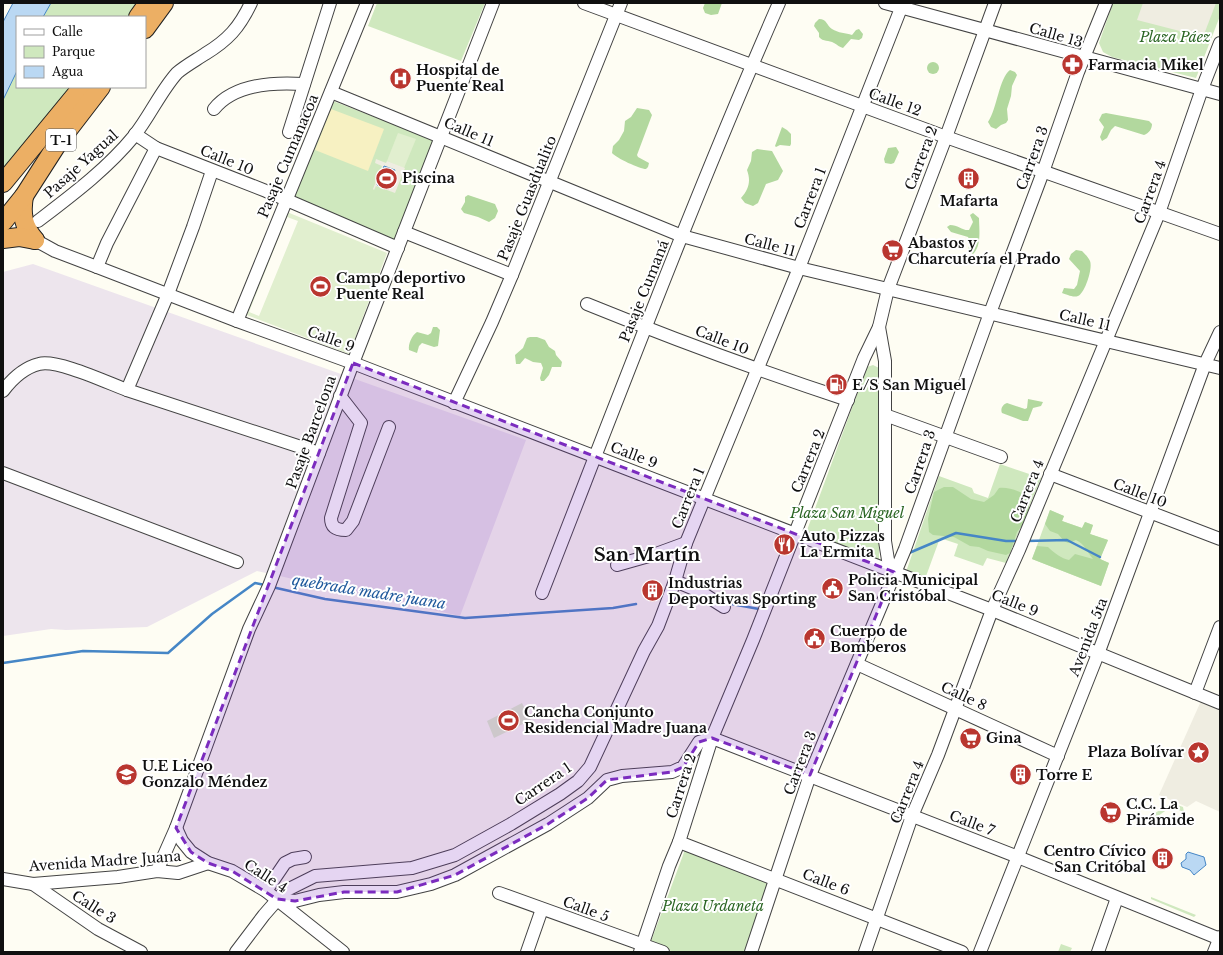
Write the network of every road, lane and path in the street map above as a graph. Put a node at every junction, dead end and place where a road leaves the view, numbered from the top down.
1 (148, 3) edge
2 (164, 3) edge
3 (251, 3) edge
4 (330, 3) edge
5 (367, 3) edge
6 (493, 3) edge
7 (584, 3) edge
8 (621, 3) edge
9 (779, 3) edge
10 (885, 3) edge
11 (995, 3) edge
12 (1106, 3) edge
13 (902, 5) edge
14 (139, 16) edge
15 (617, 16) junction
16 (146, 28) edge
17 (985, 30) junction
18 (1220, 42) edge
19 (1084, 58) junction
20 (752, 65) junction
21 (304, 84) junction
22 (81, 88) edge
23 (100, 88) edge
24 (1202, 89) junction
25 (332, 92) junction
26 (1220, 94) edge
27 (862, 106) junction
28 (214, 109) dead end
29 (289, 132) dead end
30 (135, 134) junction
31 (442, 136) junction
32 (946, 137) junction
33 (156, 148) junction
34 (212, 171) junction
35 (1043, 172) junction
36 (549, 181) junction
37 (3, 183) edge
38 (24, 196) junction
39 (286, 200) junction
40 (1159, 213) junction
41 (38, 221) dead end
42 (3, 222) edge
43 (404, 232) junction
44 (1220, 234) edge
45 (682, 236) junction
46 (3, 239) edge
47 (36, 240) junction
48 (398, 248) junction
49 (96, 268) junction
50 (799, 268) junction
51 (512, 275) junction
52 (888, 289) junction
53 (168, 294) junction
54 (587, 304) dead end
55 (990, 313) junction
56 (237, 321) junction
57 (644, 327) junction
58 (879, 327) junction
59 (1220, 332) edge
60 (1106, 340) junction
61 (864, 358) junction
62 (885, 360) junction
63 (353, 363) junction
64 (1205, 364) junction
65 (1220, 368) edge
66 (758, 370) junction
67 (128, 390) junction
68 (3, 391) edge
69 (340, 396) junction
70 (848, 400) junction
71 (454, 403) junction
72 (885, 416) junction
73 (389, 427) dead end
74 (945, 437) junction
75 (319, 453) junction
76 (595, 456) junction
77 (1001, 457) dead end
78 (3, 472) edge
79 (1050, 474) junction
80 (704, 499) junction
81 (1150, 512) junction
82 (794, 534) junction
83 (1220, 539) edge
84 (686, 543) junction
85 (237, 562) dead end
86 (617, 565) dead end
87 (894, 572) junction
88 (675, 581) junction
89 (542, 593) dead end
90 (724, 607) dead end
91 (992, 610) junction
92 (1220, 627) edge
93 (1098, 654) junction
94 (857, 664) junction
95 (1194, 693) junction
96 (1220, 703) edge
97 (955, 709) junction
98 (712, 738) junction
99 (1058, 756) junction
100 (810, 775) junction
101 (912, 816) junction
102 (176, 828) junction
103 (678, 842) junction
104 (305, 857) dead end
105 (1018, 857) junction
106 (208, 863) junction
107 (157, 871) junction
108 (3, 879) edge
109 (776, 879) junction
110 (33, 884) junction
111 (266, 891) junction
112 (500, 893) dead end
113 (1117, 898) junction
114 (277, 899) junction
115 (542, 909) junction
116 (877, 918) junction
117 (1220, 939) edge
118 (641, 948) edge
119 (142, 952) edge
120 (236, 952) edge
121 (343, 952) edge
122 (527, 952) edge
123 (663, 952) edge
124 (750, 952) edge
125 (865, 952) edge
126 (962, 952) edge
127 (980, 952) edge
128 (1098, 952) edge
129 (1214, 952) edge

1 - 14 highway
2 - 16 highway
3 - 30 street, Pasaje Yagual
4 - 21 street
5 - 25 street, Pasaje Cumanacoa
6 - 31 street, Pasaje Barcelona
7 - 15 street, Calle 12
8 - 15 street, Pasaje Guasdualito
9 - 20 street, Pasaje Cumaná
10 - 13 street, Calle 13
11 - 17 street, Carrera 2
12 - 19 street, Carrera 3
13 - 17 street, Calle 13
13 - 27 street, Carrera 1
15 - 20 street, Calle 12
15 - 36 street, Pasaje Guasdualito
17 - 19 street, Calle 13
17 - 32 street, Carrera 2
18 - 24 street, Carrera 4
19 - 24 street, Calle 13
19 - 35 street, Carrera 3
20 - 27 street, Calle 12
20 - 45 street, Pasaje Cumaná
21 - 28 street
21 - 29 street
22 - 37 highway, T-1
23 - 38 highway, T-1
24 - 26 street, Calle 13
24 - 40 street, Carrera 4
25 - 31 street, Calle 11
25 - 39 street, Pasaje Cumanacoa
27 - 32 street, Calle 12
27 - 50 street, Carrera 1
30 - 33 street, Calle 10
30 - 41 street, Pasaje Yagual
31 - 36 street, Calle 11
31 - 43 street, Pasaje Barcelona
32 - 35 street, Calle 12
32 - 52 street, Carrera 2
33 - 34 street, Calle 10
33 - 49 street
34 - 39 street, Calle 10
34 - 53 street
35 - 40 street, Calle 12
35 - 55 street, Carrera 3
36 - 45 street, Calle 11
36 - 51 street, Pasaje Guasdualito
37 - 38 highway
38 - 42 highway, T-1
38 - 47 highway
39 - 48 street, Calle 10
39 - 56 street, Pasaje Cumanacoa
40 - 44 street, Calle 12
40 - 60 street, Carrera 4
43 - 48 street, Pasaje Barcelona
43 - 51 street
45 - 50 street, Calle 11
45 - 57 street, Pasaje Cumaná
46 - 47 highway
47 - 49 street, Calle 9
48 - 63 street, Pasaje Barcelona
49 - 53 street, Calle 9
50 - 52 street, Calle 11
50 - 66 street, Carrera 1
51 - 71 street, Pasaje Guasdualito
52 - 55 street, Calle 11
52 - 58 street, Carrera 2
53 - 56 street, Calle 9
53 - 67 street
54 - 57 street, Calle 10
55 - 60 street, Calle 11
55 - 74 street, Carrera 3
56 - 63 street, Calle 9
57 - 66 street, Calle 10
57 - 76 street, Pasaje Cumaná
58 - 61 street, Carrera 2
58 - 62 street
59 - 64 street, Avenida 5ta
60 - 64 street, Calle 11
60 - 79 street, Carrera 4
61 - 62 street
61 - 70 street, Carrera 2
62 - 72 street
63 - 69 street, Pasaje Barcelona
63 - 71 street, Calle 9
64 - 65 street, Calle 11
64 - 81 street, Avenida 5ta
66 - 70 street, Calle 10
66 - 80 street, Carrera 1
67 - 68 street
67 - 75 street
69 - 73 street
69 - 75 street, Pasaje Barcelona
70 - 82 street, Carrera 2
71 - 76 street, Calle 9
72 - 74 street
72 - 87 street
74 - 77 street
74 - 87 street, Carrera 3
75 - 102 street, Pasaje Barcelona
76 - 80 street, Calle 9
76 - 89 street, Pasaje Cumaná
78 - 85 street
79 - 81 street, Calle 10
79 - 91 street, Carrera 4
80 - 82 street, Calle 9
80 - 84 street, Carrera 1
81 - 83 street, Calle 10
81 - 93 street, Avenida 5ta
82 - 87 street, Calle 9
82 - 98 street, Carrera 2
84 - 86 street
84 - 88 street, Carrera 1
87 - 91 street, Calle 9
87 - 94 street, Carrera 3
88 - 90 street
88 - 114 street, Carrera 1
91 - 93 street, Calle 9
91 - 97 street, Carrera 4
92 - 95 street
93 - 95 street, Calle 9
93 - 99 street, Avenida 5ta
94 - 97 street, Calle 8
94 - 100 street, Carrera 3
95 - 96 street, Calle 9
97 - 99 street, Calle 8
97 - 101 street, Carrera 4
98 - 100 street, Calle 7
98 - 103 street, Carrera 2
98 - 114 street
99 - 105 street, Avenida 5ta
100 - 101 street, Calle 7
100 - 109 street, Carrera 3
101 - 105 street, Calle 7
101 - 116 street, Carrera 4
102 - 106 street, Calle 4
102 - 107 street, Pasaje Barcelona
103 - 109 street, Calle 6
103 - 118 street, Carrera 2
104 - 111 street
105 - 113 street, Calle 7
105 - 127 street, Avenida 5ta
106 - 107 street, Avenida Madre Juana
106 - 111 street, Calle 4
107 - 110 street, Avenida Madre Juana
108 - 110 street, Avenida Madre Juana
109 - 116 street, Calle 6
109 - 124 street, Carrera 3
110 - 119 street, Calle 3
111 - 114 street, Calle 4
112 - 115 street, Calle 5
113 - 117 street, Calle 7
113 - 128 street
114 - 120 street, Carrera 1
114 - 121 street, Calle 4
115 - 118 street, Calle 5
115 - 122 street
116 - 125 street, Carrera 4
116 - 126 street, Calle 6
117 - 129 street
118 - 123 street, Calle 5

